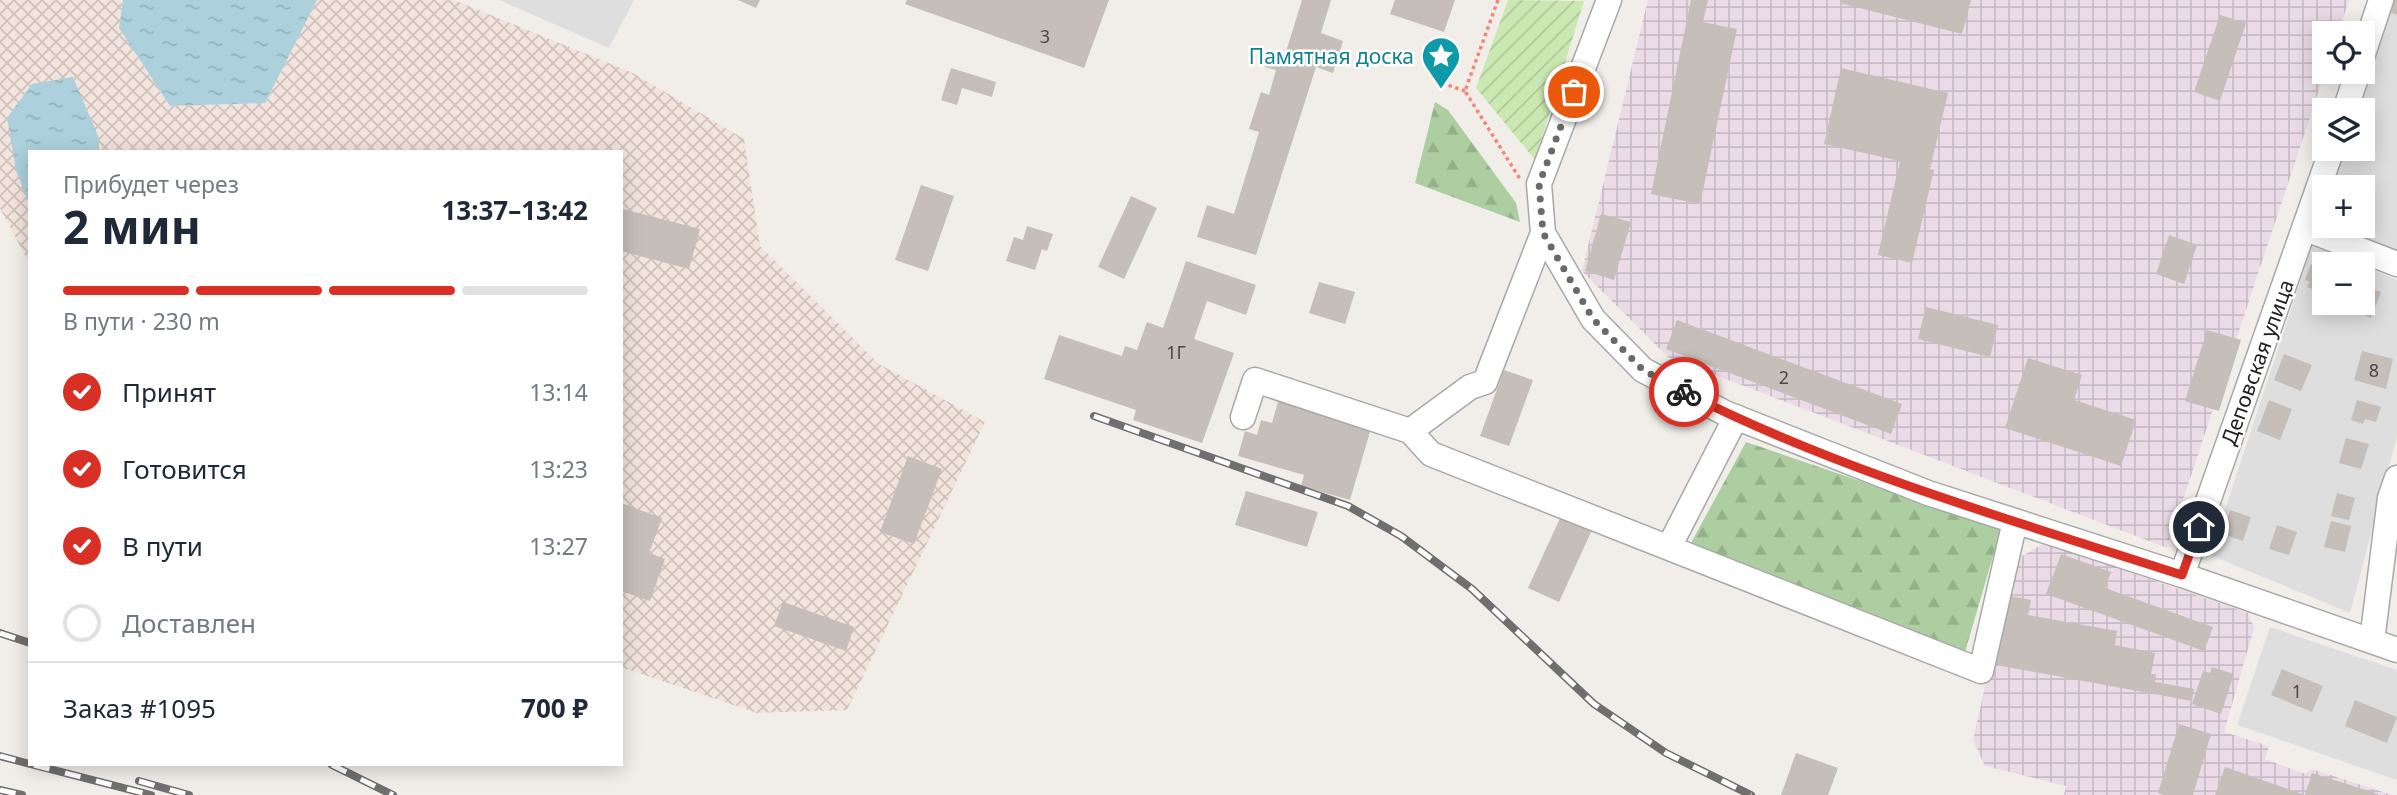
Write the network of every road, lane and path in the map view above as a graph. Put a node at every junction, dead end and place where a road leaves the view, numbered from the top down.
1 (1498, 0) edge
2 (1609, 0) edge
3 (2381, 0) edge
4 (2374, 21) edge
5 (1442, 83) dead end
6 (1465, 91) junction
7 (2328, 161) edge
8 (1542, 222) junction
9 (2306, 229) junction
10 (2397, 264) edge
11 (1243, 417) dead end
12 (1736, 417) junction
13 (1410, 431) junction
14 (2397, 478) edge
15 (2015, 521) junction
16 (1669, 547) junction
17 (2182, 575) junction
18 (2372, 642) junction
19 (2397, 650) edge

1 - 6 path
2 - 8 street
3 - 4 street
5 - 6 path
6 - 8 path
7 - 9 street, Деповская улица
8 - 12 street
8 - 13 street
9 - 10 street
9 - 17 street, Деповская улица
11 - 13 street
12 - 15 street
12 - 16 street
13 - 16 street
14 - 18 street
15 - 16 street
15 - 17 street
17 - 18 street
18 - 19 street

